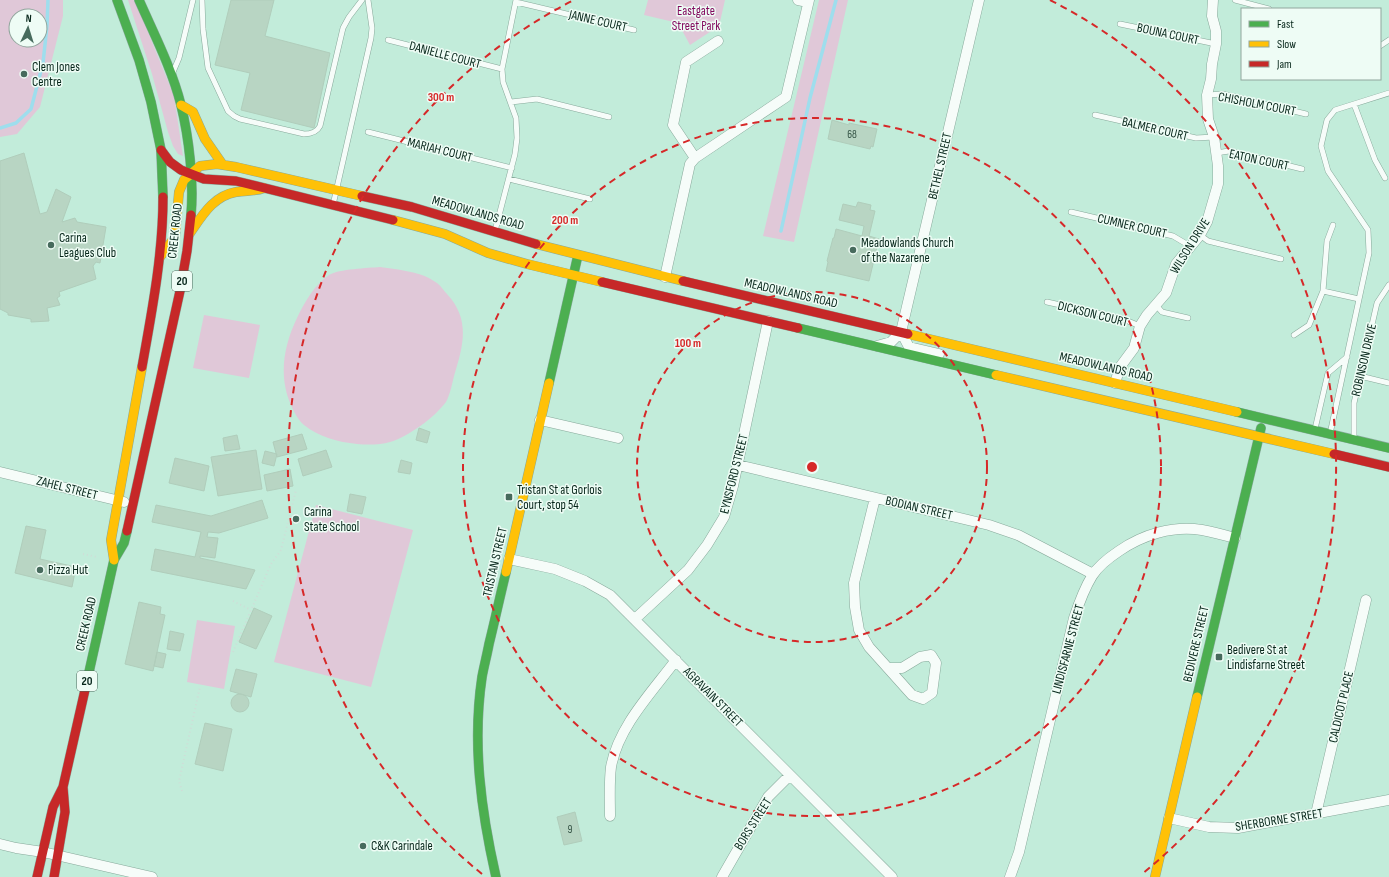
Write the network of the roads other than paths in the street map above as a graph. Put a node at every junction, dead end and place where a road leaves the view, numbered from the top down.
1 (118, 0) edge
2 (139, 0) edge
3 (193, 0) edge
4 (202, 0) edge
5 (362, 0) edge
6 (368, 0) edge
7 (979, 0) edge
8 (1213, 0) edge
9 (1235, 0) edge
10 (516, 1) edge
11 (805, 1) edge
12 (1264, 8) edge
13 (1120, 24) dead end
14 (634, 30) dead end
15 (388, 40) dead end
16 (718, 41) dead end
17 (1216, 44) junction
18 (502, 70) junction
19 (171, 75) junction
20 (1389, 93) edge
21 (1207, 95) junction
22 (511, 102) junction
23 (1354, 104) junction
24 (180, 105) junction
25 (1306, 114) dead end
26 (1095, 115) dead end
27 (609, 117) dead end
28 (368, 132) dead end
29 (1214, 137) junction
30 (161, 150) junction
31 (1216, 153) junction
32 (695, 158) junction
33 (223, 165) junction
34 (512, 168) junction
35 (1302, 169) dead end
36 (190, 174) junction
37 (1385, 178) dead end
38 (509, 179) junction
39 (264, 188) junction
40 (336, 190) junction
41 (590, 199) dead end
42 (333, 206) junction
43 (1071, 212) dead end
44 (1333, 225) dead end
45 (495, 232) junction
46 (190, 235) junction
47 (1200, 235) junction
48 (1190, 246) junction
49 (578, 255) junction
50 (160, 257) junction
51 (1281, 259) dead end
52 (573, 274) junction
53 (665, 277) junction
54 (1388, 287) edge
55 (1323, 291) junction
56 (1359, 299) junction
57 (1047, 302) dead end
58 (1156, 305) junction
59 (1188, 318) dead end
60 (768, 321) junction
61 (1140, 326) junction
62 (901, 332) junction
63 (1294, 335) dead end
64 (876, 346) junction
65 (1347, 356) junction
66 (1360, 376) junction
67 (1006, 377) junction
68 (1115, 383) junction
69 (1389, 383) edge
70 (1264, 418) junction
71 (540, 420) junction
72 (1315, 430) junction
73 (1330, 434) junction
74 (1259, 436) junction
75 (618, 438) dead end
76 (1354, 439) junction
77 (1389, 448) edge
78 (738, 465) junction
79 (1389, 467) edge
80 (0, 472) edge
81 (875, 498) junction
82 (118, 500) junction
83 (134, 504) junction
84 (1235, 538) junction
85 (509, 559) junction
86 (114, 560) junction
87 (1093, 574) junction
88 (1366, 600) dead end
89 (635, 619) junction
90 (676, 660) junction
91 (888, 668) junction
92 (790, 775) junction
93 (63, 787) junction
94 (1389, 800) edge
95 (1316, 814) junction
96 (610, 816) dead end
97 (1169, 818) junction
98 (0, 844) edge
99 (43, 852) junction
100 (58, 855) junction
101 (37, 877) edge
102 (54, 877) edge
103 (152, 877) edge
104 (496, 877) edge
105 (722, 877) edge
106 (892, 877) edge
107 (1010, 877) edge
108 (1155, 877) edge

1 - 30 main road, CREEK ROAD / 20
2 - 19 main road, CREEK ROAD / 20
3 - 19 lane
4 - 5 lane
6 - 40 lane
7 - 62 street, BETHEL STREET
8 - 17 street, WILSON DRIVE
9 - 12 lane
10 - 14 lane, JANNE COURT
10 - 18 lane
11 - 32 street
13 - 17 lane, BOUNA COURT
15 - 18 lane, DANIELLE COURT
16 - 32 street
17 - 21 street, WILSON DRIVE
18 - 22 lane
19 - 24 main road, CREEK ROAD / 20
20 - 23 lane
21 - 25 lane, CHISHOLM COURT
21 - 29 street, WILSON DRIVE
22 - 27 lane
22 - 34 lane
23 - 37 lane
23 - 56 lane
24 - 33 main road
24 - 36 main road, CREEK ROAD / 20
26 - 29 lane, BALMER COURT
28 - 34 lane, MARIAH COURT
29 - 31 street, WILSON DRIVE
30 - 36 main road
30 - 50 main road, CREEK ROAD / 20
31 - 35 lane, EATON COURT
31 - 47 street, WILSON DRIVE
32 - 53 street
33 - 36 main road, MEADOWLANDS ROAD
33 - 40 main road, MEADOWLANDS ROAD
34 - 38 lane
36 - 39 main road
36 - 46 main road, CREEK ROAD / 20
36 - 50 main road
38 - 41 lane
38 - 45 lane
39 - 42 main road
39 - 46 main road
40 - 42 lane
40 - 45 main road, MEADOWLANDS ROAD
42 - 52 main road
43 - 48 lane, CUMNER COURT
44 - 55 lane
45 - 49 main road, MEADOWLANDS ROAD
46 - 83 main road, CREEK ROAD / 20
47 - 48 street, WILSON DRIVE
47 - 51 lane
48 - 58 street, WILSON DRIVE
49 - 52 main road, TRISTAN STREET
49 - 53 main road, MEADOWLANDS ROAD
50 - 82 main road, CREEK ROAD / 20
52 - 60 main road
52 - 71 main road, TRISTAN STREET
53 - 62 main road, MEADOWLANDS ROAD
54 - 66 lane, ROBINSON DRIVE
55 - 56 lane
55 - 63 lane
56 - 65 lane
57 - 61 lane, DICKSON COURT
58 - 59 lane
58 - 61 street, WILSON DRIVE
60 - 64 main road
60 - 78 street, EYNSFORD STREET
61 - 68 street, WILSON DRIVE
62 - 64 street
62 - 67 street
62 - 68 main road, MEADOWLANDS ROAD
64 - 67 main road
65 - 72 lane
65 - 73 lane
66 - 69 lane
66 - 76 lane, ROBINSON DRIVE
67 - 74 main road
68 - 70 main road, MEADOWLANDS ROAD
70 - 72 main road, MEADOWLANDS ROAD
70 - 74 main road, BEDIVERE STREET
71 - 75 street
71 - 85 main road, TRISTAN STREET
72 - 73 main road, MEADOWLANDS ROAD
73 - 76 main road, MEADOWLANDS ROAD
74 - 79 main road
74 - 84 main road, BEDIVERE STREET
76 - 77 main road, MEADOWLANDS ROAD
78 - 81 street, BODIAN STREET
78 - 89 street, EYNSFORD STREET
80 - 82 street, ZAHEL STREET
81 - 87 street, BODIAN STREET
81 - 91 street
82 - 83 street, ZAHEL STREET
82 - 86 main road, CREEK ROAD / 20
83 - 86 main road, CREEK ROAD / 20
84 - 87 street, LINDISFARNE STREET
84 - 97 main road, BEDIVERE STREET
85 - 89 street, AGRAVAIN STREET
85 - 104 main road, TRISTAN STREET
86 - 93 main road, CREEK ROAD / 20
87 - 107 street, LINDISFARNE STREET
88 - 95 street, CALDICOT PLACE
89 - 90 street, AGRAVAIN STREET
90 - 92 street, AGRAVAIN STREET
90 - 96 street
91 - 91 street
92 - 105 street, BORS STREET
92 - 106 street, AGRAVAIN STREET
93 - 99 main road, CREEK ROAD / 20
93 - 100 main road, CREEK ROAD / 20
94 - 95 street, SHERBORNE STREET
95 - 97 street, SHERBORNE STREET
97 - 108 main road, BEDIVERE STREET
98 - 99 street
99 - 100 street
99 - 101 main road, CREEK ROAD / 20
100 - 102 main road, CREEK ROAD / 20
100 - 103 street

